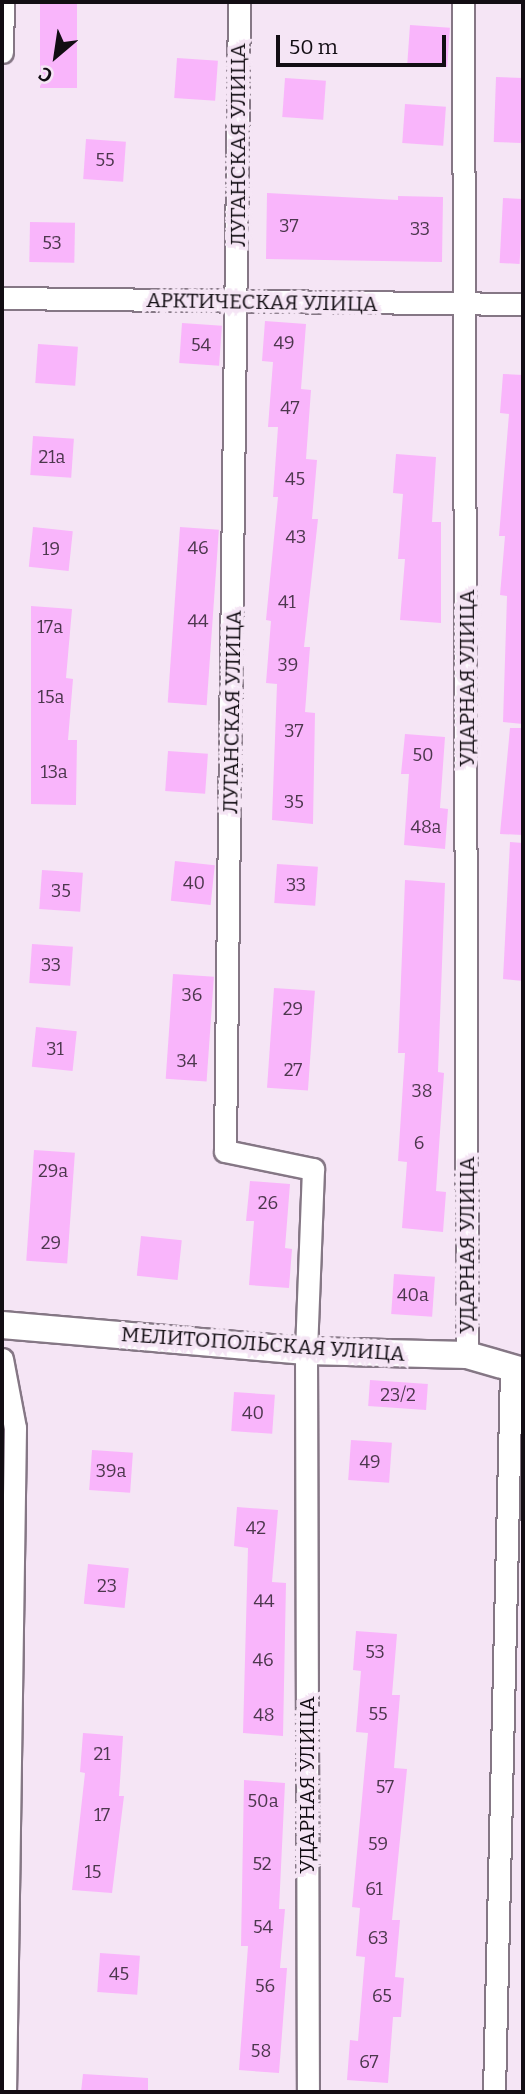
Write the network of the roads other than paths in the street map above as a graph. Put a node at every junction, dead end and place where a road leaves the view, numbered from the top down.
1 (3, 2) edge
2 (239, 2) edge
3 (463, 2) edge
4 (2, 52) edge
5 (2, 298) edge
6 (238, 301) junction
7 (466, 304) junction
8 (523, 304) edge
9 (2, 1325) edge
10 (306, 1351) junction
11 (467, 1355) junction
12 (2, 1359) edge
13 (517, 1370) edge
14 (5, 2092) edge
15 (308, 2092) edge
16 (494, 2092) edge

1 - 4 street
2 - 6 street, ЛУГАНСКАЯ УЛИЦА
3 - 7 street, УДАРНАЯ УЛИЦА
5 - 6 street, АРКТИЧЕСКАЯ УЛИЦА
6 - 7 street, АРКТИЧЕСКАЯ УЛИЦА
6 - 10 street, ЛУГАНСКАЯ УЛИЦА
7 - 8 street, АРКТИЧЕСКАЯ УЛИЦА
7 - 11 street, УДАРНАЯ УЛИЦА
9 - 10 street, МЕЛИТОПОЛЬСКАЯ УЛИЦА
10 - 11 street, МЕЛИТОПОЛЬСКАЯ УЛИЦА
10 - 15 street, УДАРНАЯ УЛИЦА
11 - 13 street, МЕЛИТОПОЛЬСКАЯ УЛИЦА
12 - 14 street
13 - 16 street

